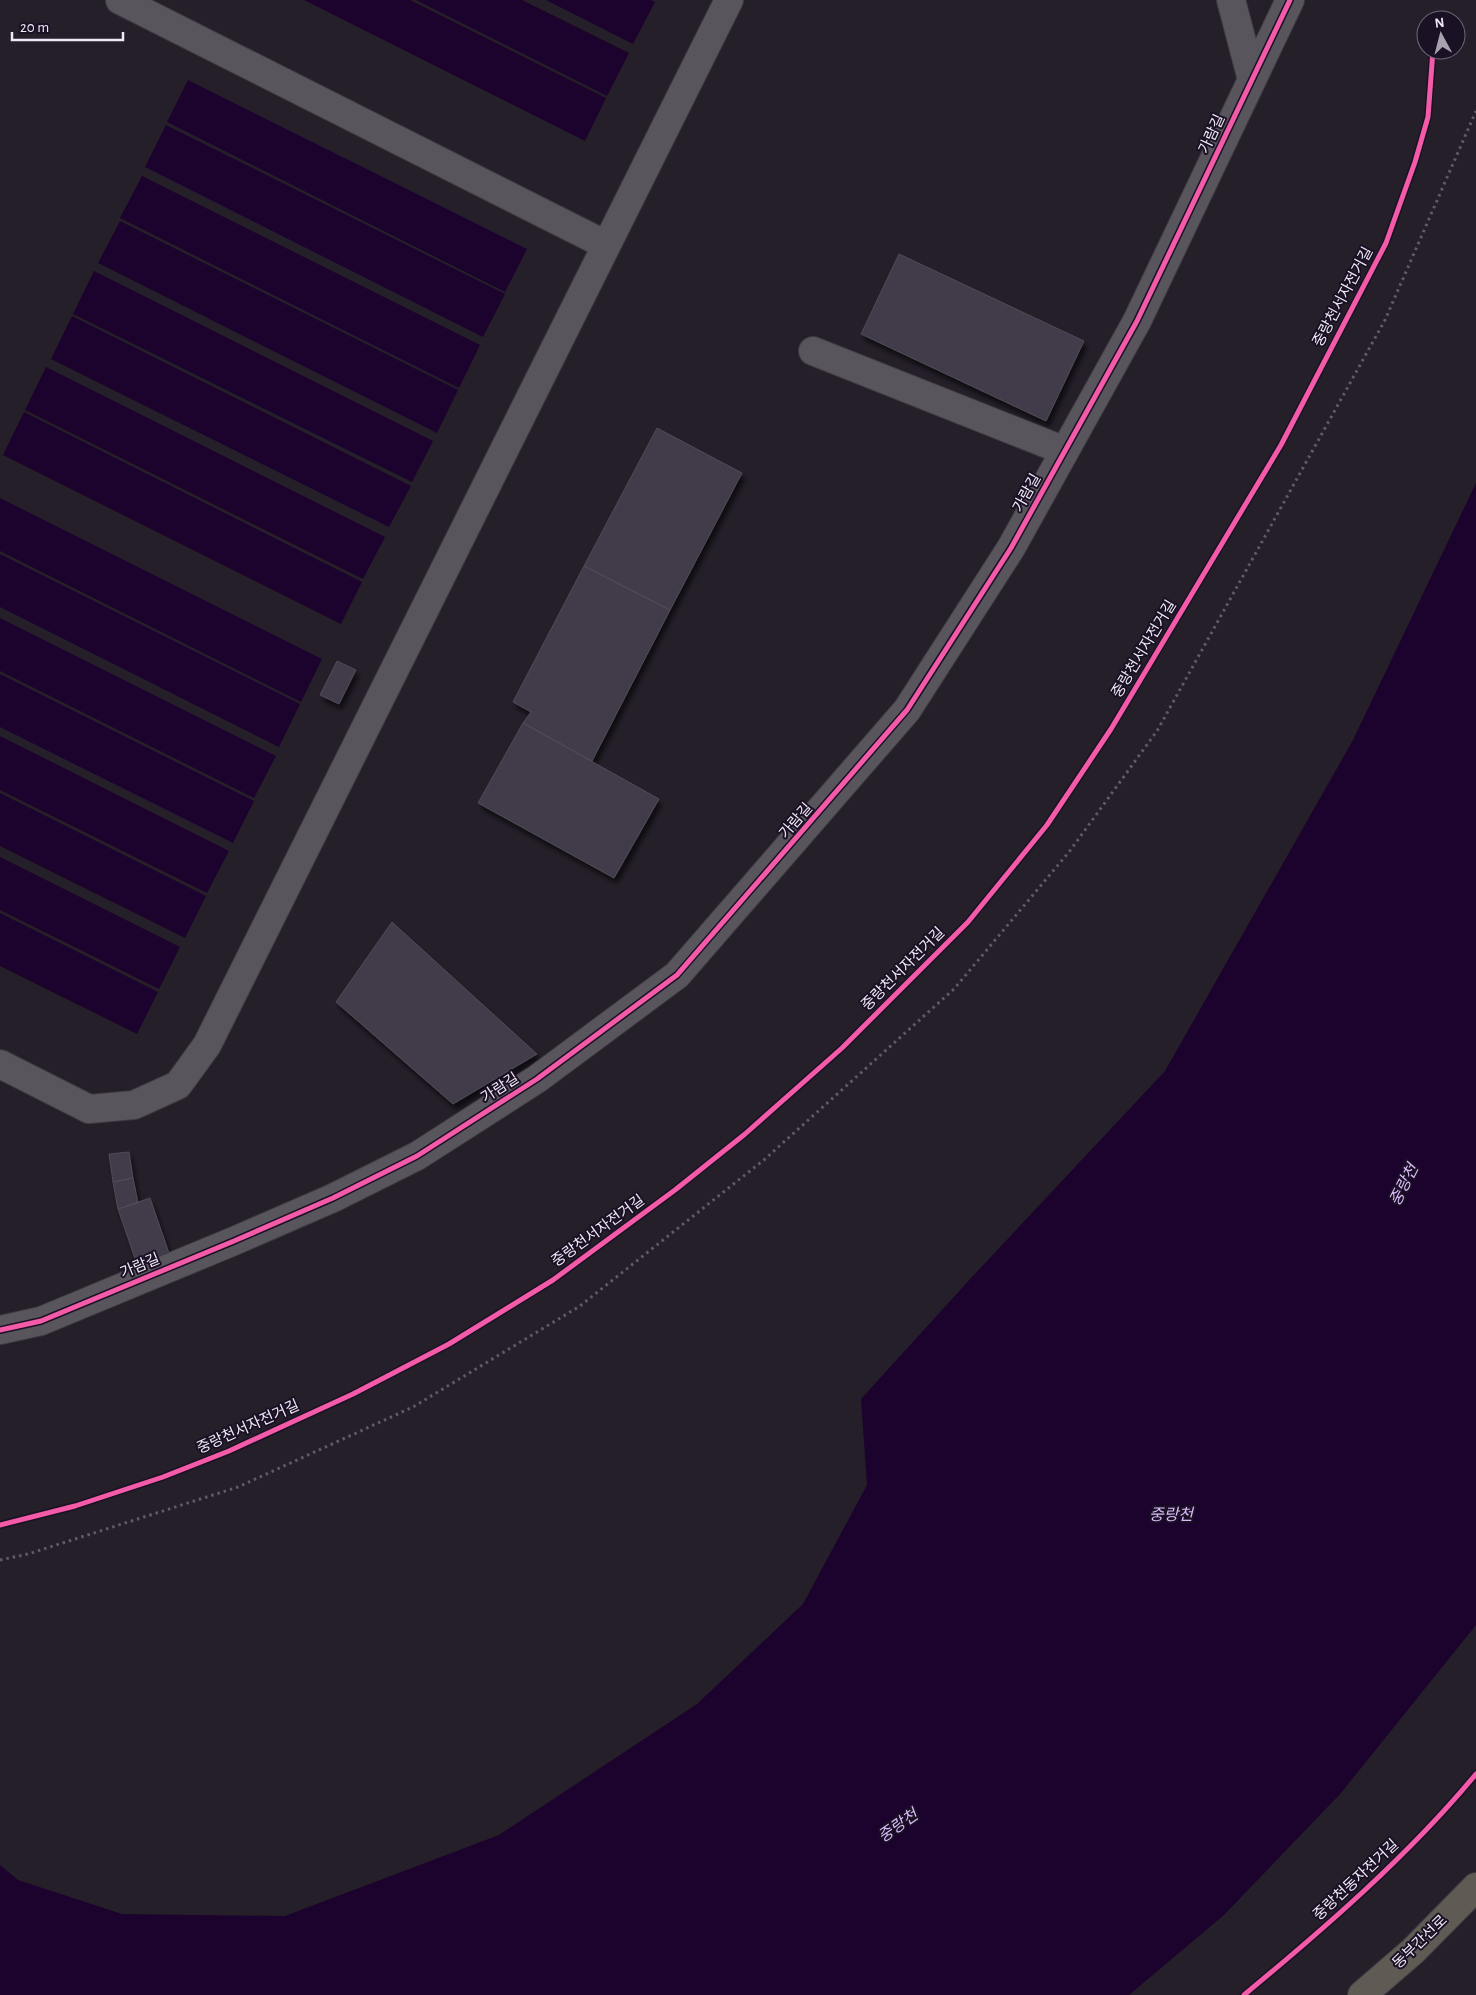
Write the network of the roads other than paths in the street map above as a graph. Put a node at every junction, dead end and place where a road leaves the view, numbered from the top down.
1 (120, 0) edge
2 (729, 0) edge
3 (1231, 0) edge
4 (1290, 0) edge
5 (1252, 80) junction
6 (606, 245) junction
7 (813, 351) dead end
8 (1065, 451) junction
9 (0, 1064) edge
10 (0, 1330) edge
11 (1476, 1887) edge
12 (1362, 1995) edge

1 - 6 street
2 - 6 street
3 - 5 street
4 - 5 street, 가람길
5 - 8 street, 가람길
6 - 9 street
7 - 8 street
8 - 10 street, 가람길
11 - 12 highway, 동부간선로

